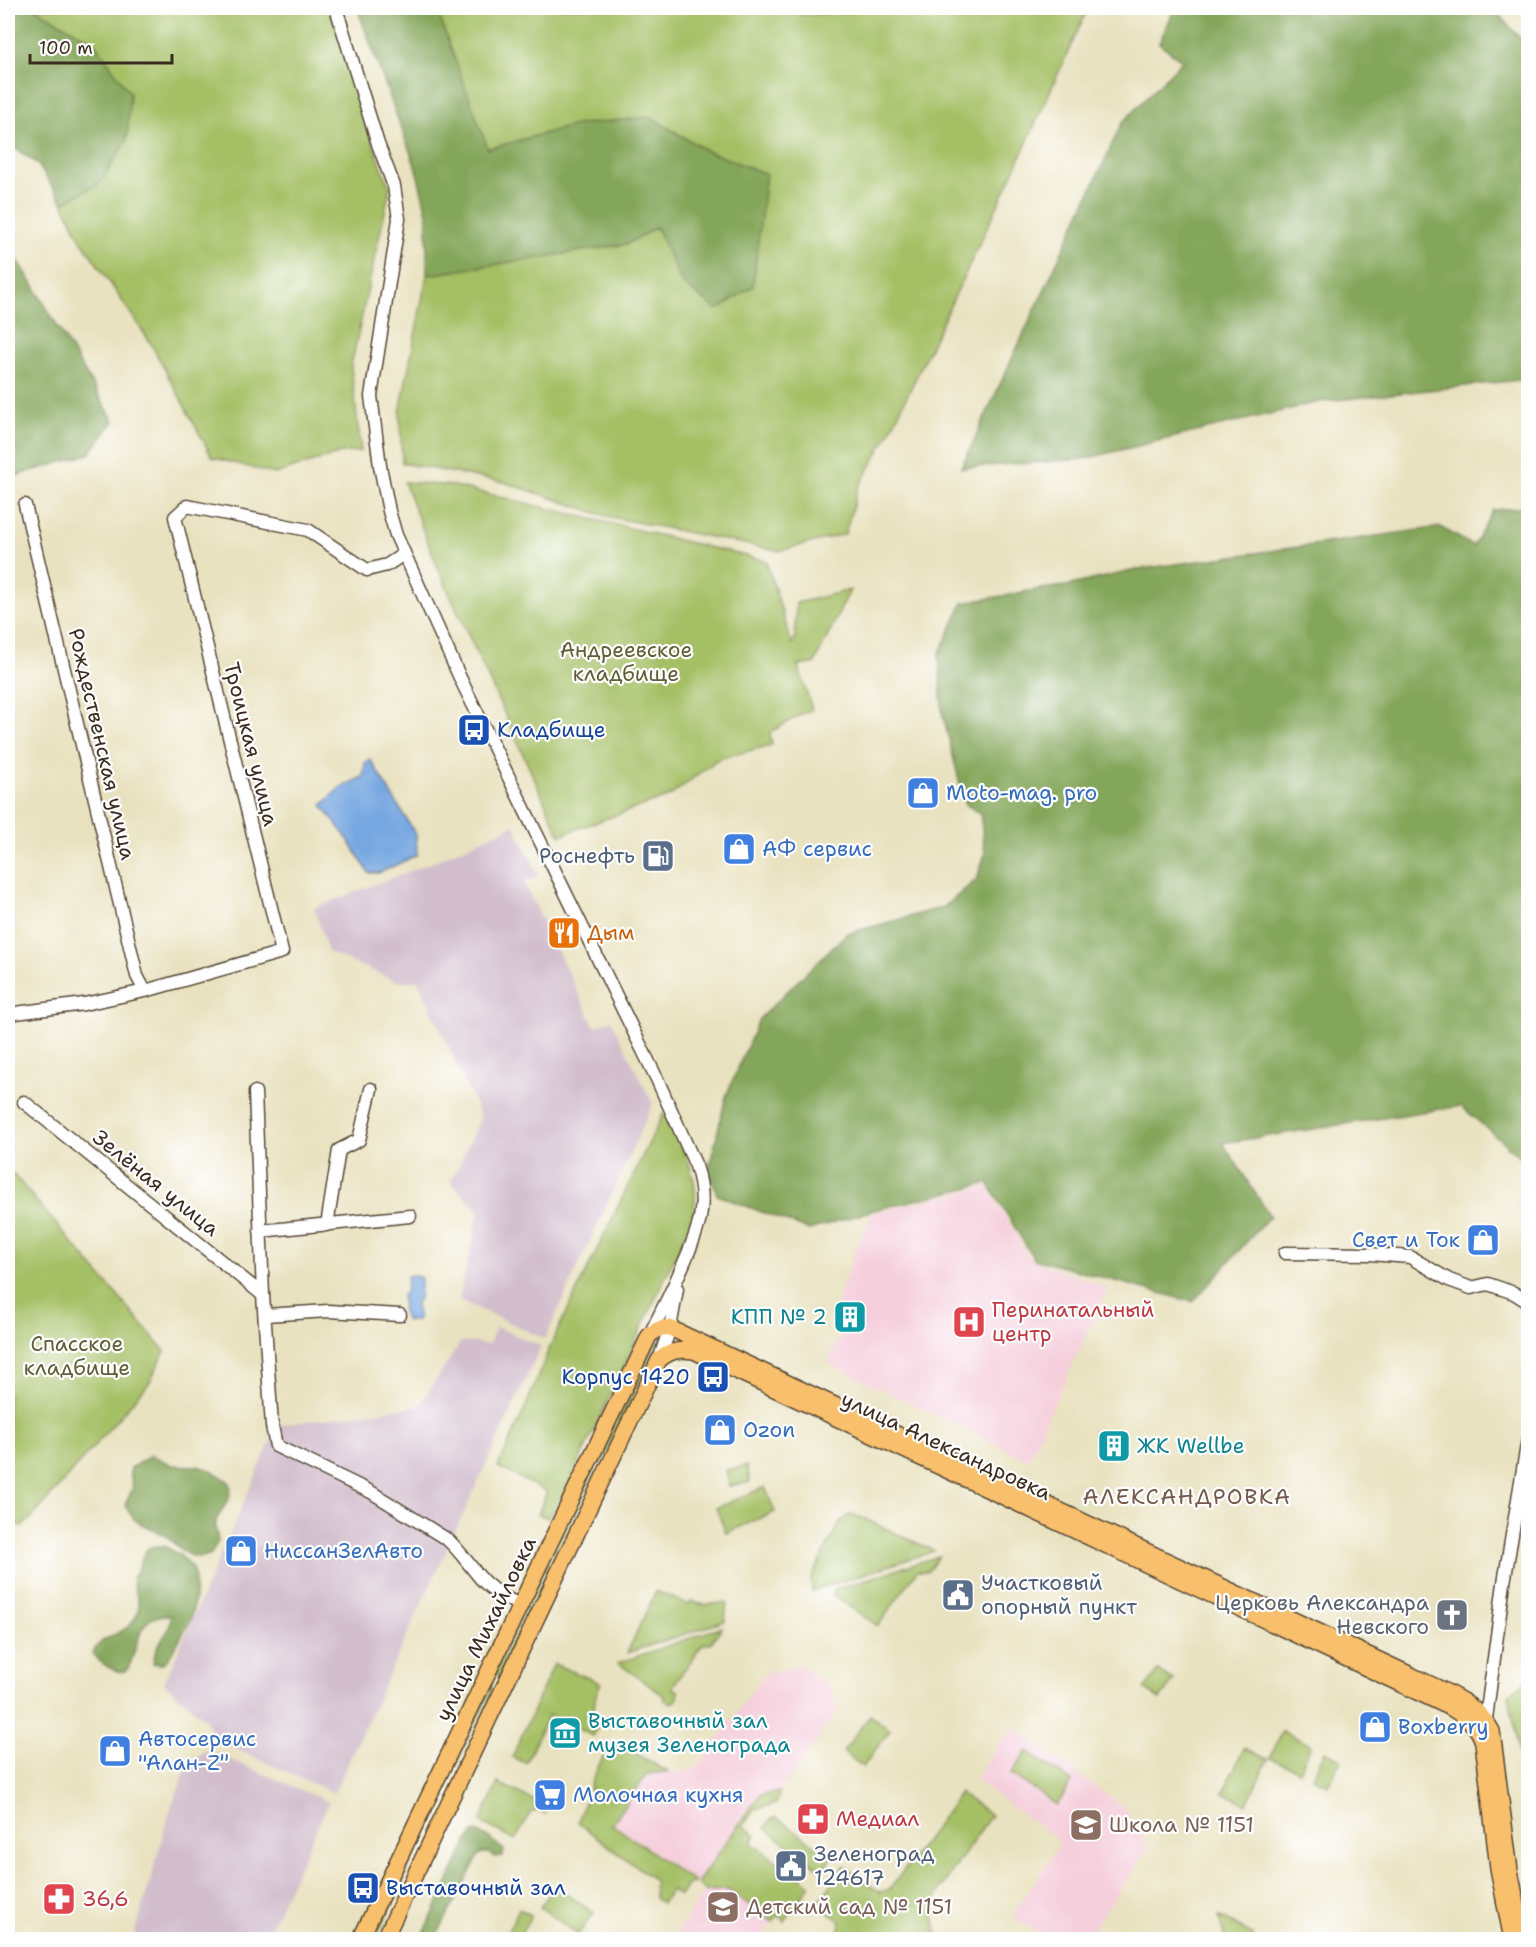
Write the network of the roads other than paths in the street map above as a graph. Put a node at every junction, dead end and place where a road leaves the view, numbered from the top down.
1 (336, 8) edge
2 (25, 505) dead end
3 (404, 554) junction
4 (145, 991) junction
5 (8, 1014) edge
6 (371, 1089) dead end
7 (255, 1092) dead end
8 (24, 1102) dead end
9 (410, 1216) dead end
10 (327, 1225) junction
11 (260, 1231) junction
12 (1285, 1253) dead end
13 (679, 1276) junction
14 (263, 1295) junction
15 (1528, 1302) edge
16 (674, 1304) junction
17 (265, 1315) junction
18 (400, 1315) dead end
19 (661, 1330) junction
20 (694, 1345) junction
21 (659, 1360) junction
22 (1528, 1439) edge
23 (520, 1605) junction
24 (485, 1680) junction
25 (502, 1688) junction
26 (1480, 1718) junction
27 (412, 1830) junction
28 (430, 1840) junction
29 (360, 1940) edge
30 (384, 1940) edge
31 (1512, 1940) edge
32 (1524, 1940) edge

1 - 3 street
2 - 4 street, Рождественская улица
3 - 4 street, Троицкая улица
3 - 13 street
4 - 5 street, Троицкая улица
6 - 10 street
7 - 11 street
8 - 14 street, Зелёная улица
9 - 10 street
10 - 11 street
11 - 14 street
12 - 15 street
13 - 16 street
13 - 19 street
14 - 17 street
16 - 19 street
16 - 20 street
17 - 18 street
17 - 23 street
19 - 20 main road, улица Александровка
19 - 21 street, улица Михайловка
19 - 23 main road, улица Михайловка
20 - 21 main road
20 - 26 main road, улица Александровка
20 - 26 main road, улица Александровка
21 - 25 main road, улица Михайловка
22 - 26 street
23 - 24 main road, улица Михайловка
24 - 25 street
24 - 27 main road, улица Михайловка
25 - 28 main road, улица Михайловка
26 - 31 main road
26 - 32 main road
27 - 28 street
27 - 29 main road, улица Михайловка
28 - 30 main road, улица Михайловка

